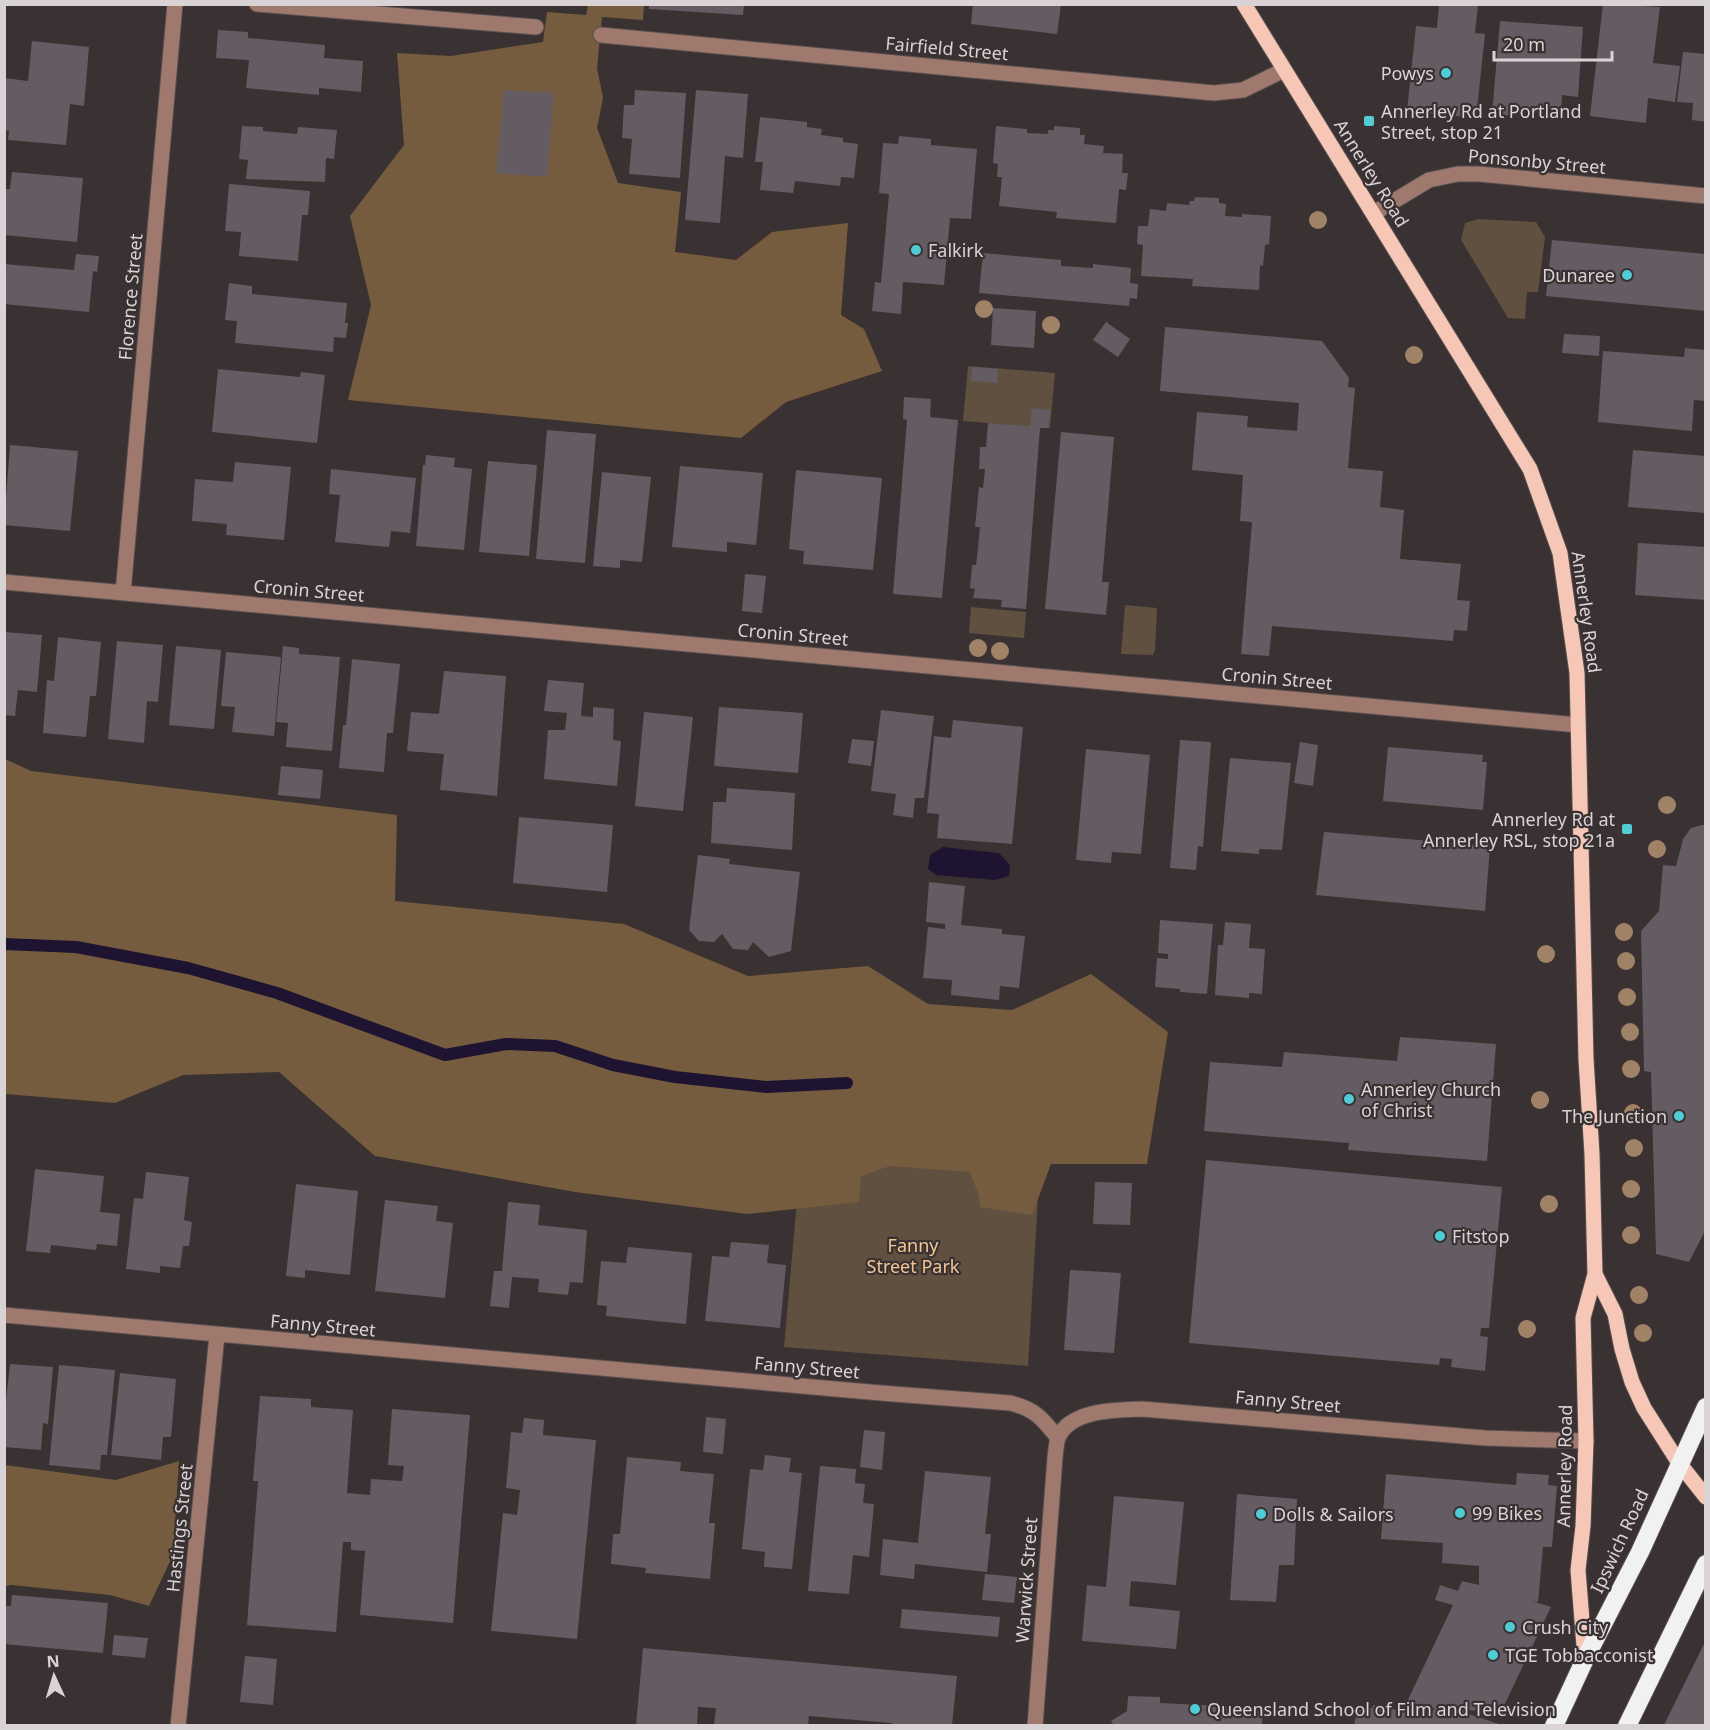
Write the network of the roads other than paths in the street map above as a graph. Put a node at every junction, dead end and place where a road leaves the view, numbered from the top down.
1 (175, 4) edge
2 (257, 4) edge
3 (1244, 4) edge
4 (536, 27) dead end
5 (601, 35) dead end
6 (1284, 70) junction
7 (1706, 196) edge
8 (1374, 213) junction
9 (4, 582) edge
10 (123, 593) junction
11 (1578, 725) junction
12 (1595, 1274) junction
13 (4, 1315) edge
14 (218, 1335) junction
15 (1706, 1407) edge
16 (1058, 1437) junction
17 (1586, 1441) junction
18 (1679, 1463) junction
19 (1706, 1497) edge
20 (1706, 1564) edge
21 (1585, 1659) junction
22 (178, 1725) edge
23 (1035, 1725) edge
24 (1554, 1725) edge
25 (1628, 1725) edge

1 - 10 street, Florence Street
2 - 4 street
3 - 6 main road, Annerley Road
5 - 6 street, Fairfield Street
6 - 8 main road, Annerley Road
7 - 8 street, Ponsonby Street
8 - 11 main road, Annerley Road
9 - 10 street, Cronin Street
10 - 11 street, Cronin Street
11 - 12 main road, Annerley Road
12 - 17 main road, Annerley Road
12 - 18 main road, Annerley Road
13 - 14 street, Fanny Street
14 - 16 street, Fanny Street
14 - 22 street, Hastings Street
15 - 18 highway, Ipswich Road
16 - 17 street, Fanny Street
16 - 23 street, Warwick Street
17 - 21 main road, Annerley Road
18 - 19 main road, Annerley Road
18 - 21 highway, Ipswich Road
20 - 25 highway
21 - 24 highway, Ipswich Road

